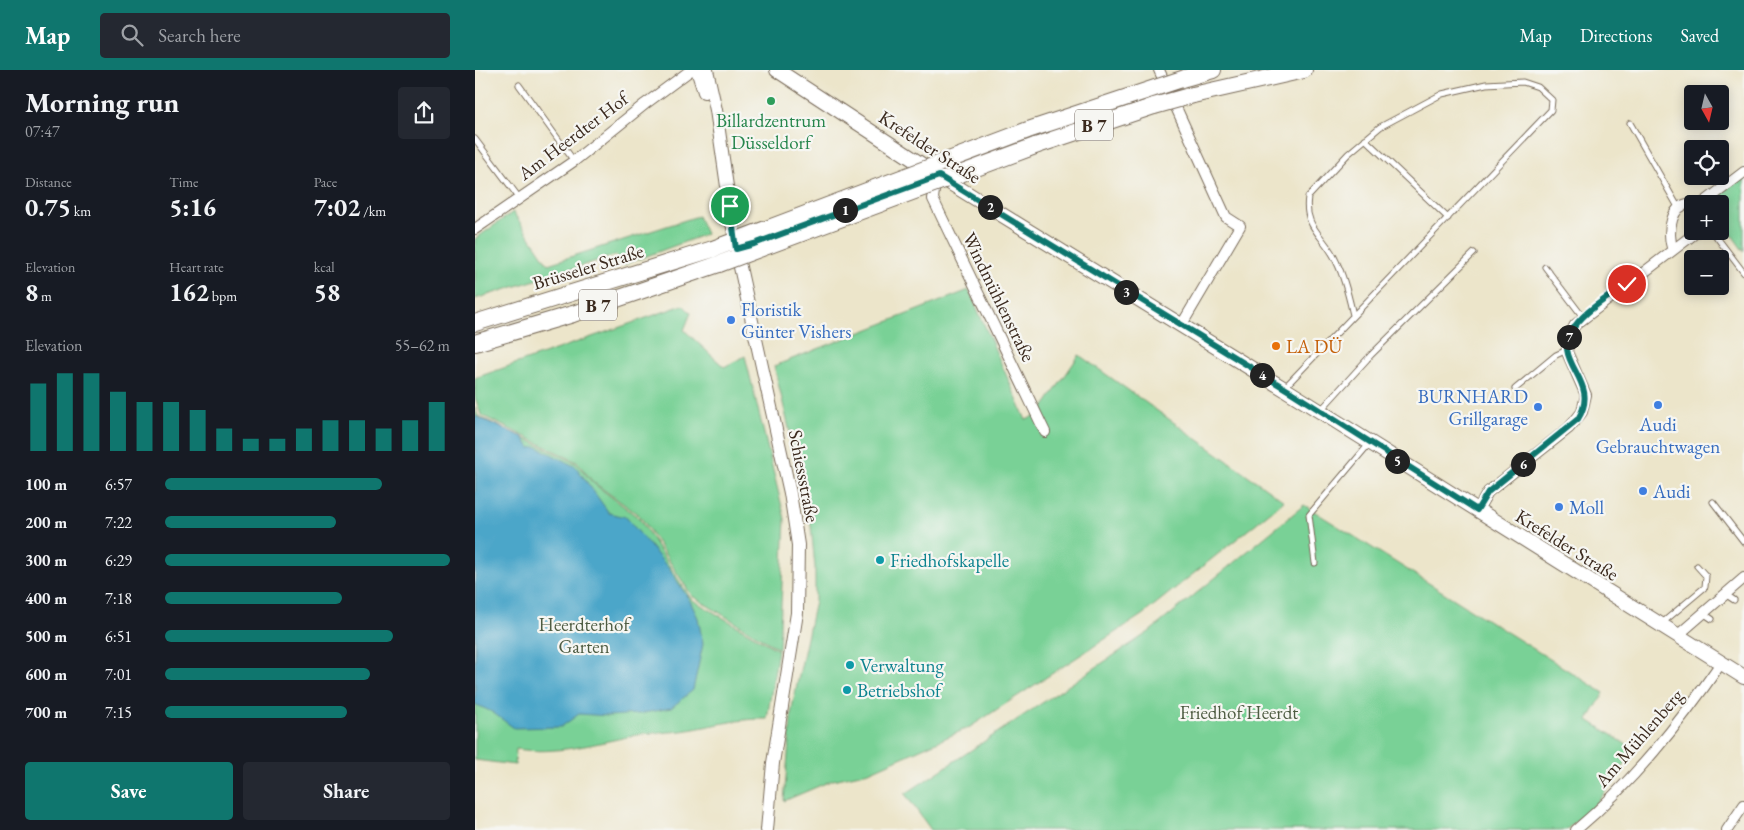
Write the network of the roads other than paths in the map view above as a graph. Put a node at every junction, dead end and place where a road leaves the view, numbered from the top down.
1 (691, 70) edge
2 (777, 70) edge
3 (1159, 70) edge
4 (1213, 70) edge
5 (1304, 70) edge
6 (704, 71) edge
7 (519, 85) dead end
8 (1170, 92) junction
9 (1143, 101) dead end
10 (1115, 110) dead end
11 (1630, 123) dead end
12 (1052, 132) dead end
13 (475, 139) edge
14 (1365, 140) junction
15 (574, 161) junction
16 (1744, 172) edge
17 (939, 176) junction
18 (1714, 195) edge
19 (520, 199) junction
20 (1684, 204) edge
21 (1678, 207) junction
22 (1447, 218) junction
23 (475, 229) edge
24 (1686, 240) edge
25 (1719, 240) edge
26 (736, 249) junction
27 (1673, 250) junction
28 (1474, 253) dead end
29 (1545, 267) dead end
30 (1744, 273) edge
31 (1353, 315) junction
32 (1583, 317) junction
33 (475, 323) edge
34 (1181, 326) junction
35 (475, 343) edge
36 (1567, 350) junction
37 (1283, 388) junction
38 (1515, 389) dead end
39 (1320, 412) junction
40 (1045, 432) dead end
41 (1370, 444) junction
42 (1713, 502) dead end
43 (1477, 510) junction
44 (1744, 542) edge
45 (1315, 563) dead end
46 (1697, 566) dead end
47 (1744, 578) edge
48 (1660, 625) junction
49 (1677, 636) junction
50 (1721, 663) junction
51 (1744, 677) edge
52 (1744, 804) edge
53 (766, 830) edge
54 (1576, 830) edge
55 (1727, 830) edge

1 - 15 street, Am Heerdter Hof
2 - 17 main road, Krefelder Straße
3 - 8 street
4 - 33 highway, Brüsseler Straße / B 7, bridge
5 - 35 highway, Brüsseler Straße / B 7, bridge
6 - 26 street, Schiessstraße
7 - 15 lane
8 - 9 lane
8 - 34 street
10 - 12 lane
11 - 21 lane
13 - 19 lane
14 - 22 lane
14 - 22 lane
14 - 31 lane
15 - 19 street, Am Heerdter Hof
16 - 18 street
17 - 26 lane
17 - 34 main road, Krefelder Straße
17 - 40 street, Windmühlenstraße
19 - 23 street, Am Heerdter Hof
20 - 21 street
21 - 27 street
22 - 31 lane
24 - 27 street
25 - 30 lane
26 - 53 street, Schiessstraße
27 - 32 street
28 - 39 lane
29 - 32 lane
31 - 37 lane
32 - 36 street
34 - 37 main road, Krefelder Straße
36 - 38 lane
36 - 43 street
37 - 39 main road, Krefelder Straße
39 - 41 main road, Krefelder Straße
41 - 43 main road, Krefelder Straße
41 - 45 lane
42 - 44 lane
43 - 48 main road, Krefelder Straße
46 - 48 lane
47 - 49 street
48 - 49 main road, Krefelder Straße
49 - 50 main road, Krefelder Straße
50 - 51 main road, Krefelder Straße
50 - 54 street, Am Mühlenberg
52 - 55 street

